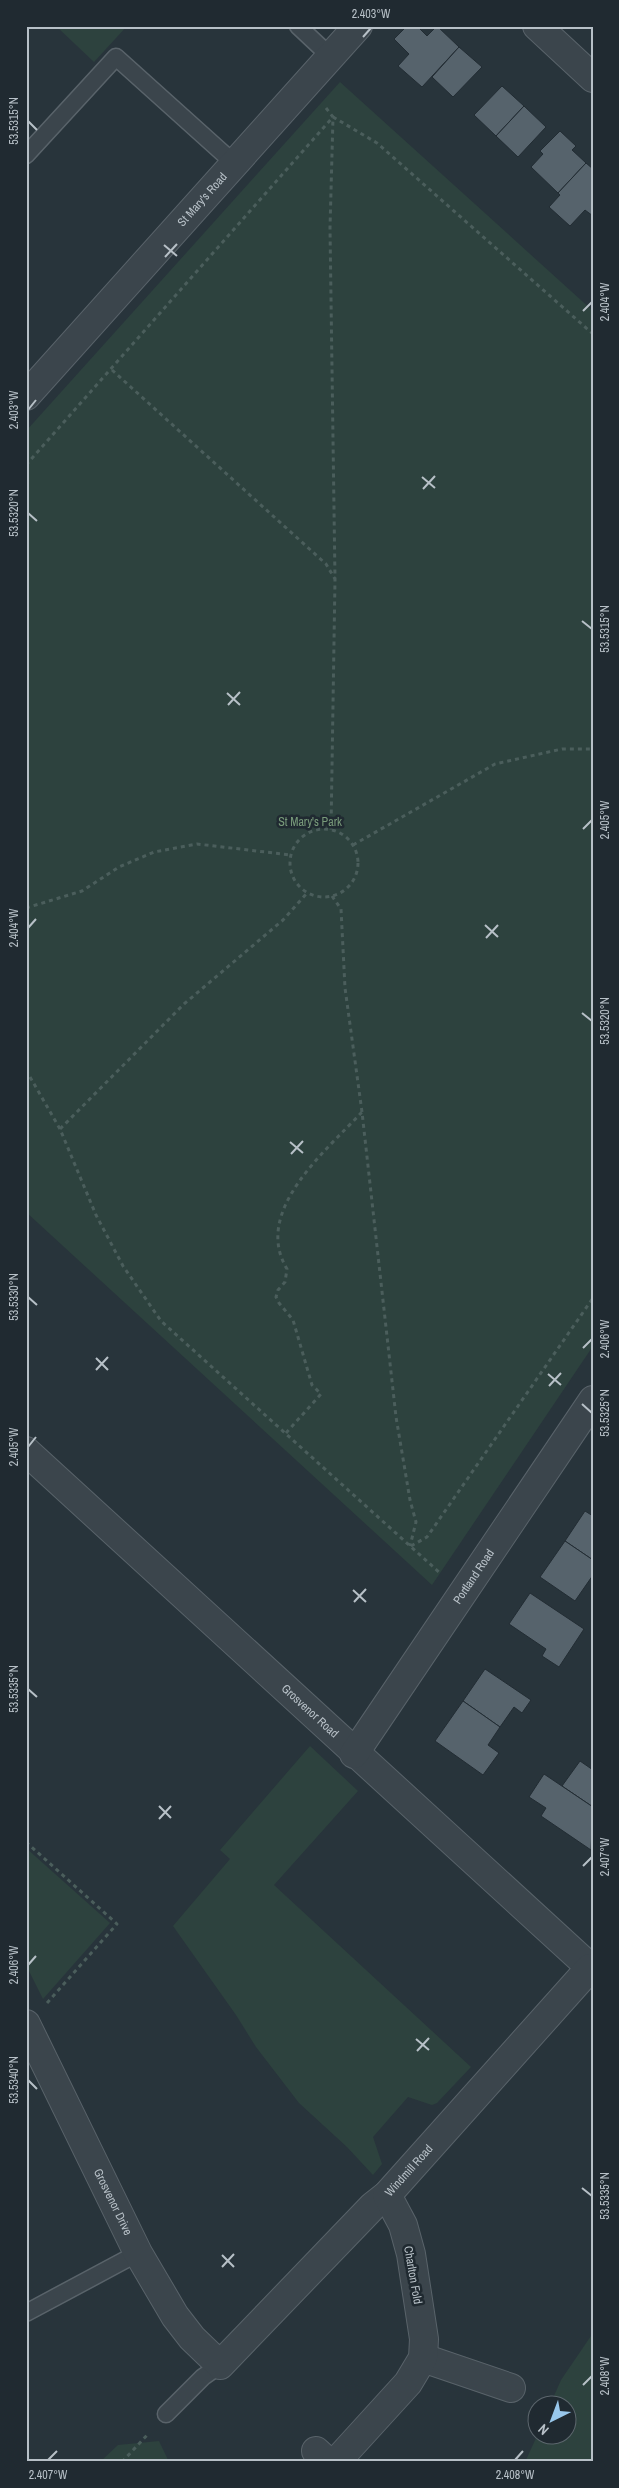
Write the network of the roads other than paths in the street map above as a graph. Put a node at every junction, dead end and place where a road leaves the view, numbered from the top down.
1 (298, 26) edge
2 (358, 26) edge
3 (537, 26) edge
4 (331, 57) junction
5 (593, 78) edge
6 (26, 155) edge
7 (235, 164) junction
8 (32, 379) edge
9 (593, 1400) edge
10 (27, 1455) edge
11 (354, 1754) junction
12 (590, 1964) edge
13 (27, 2025) edge
14 (387, 2195) junction
15 (138, 2253) junction
16 (26, 2313) edge
17 (423, 2358) junction
18 (220, 2365) junction
19 (511, 2388) dead end
20 (166, 2414) road end
21 (326, 2458) edge

1 - 4 lane
2 - 4 street, St Mary's Road
3 - 5 street
4 - 7 street, St Mary's Road
6 - 7 lane
7 - 8 street, St Mary's Road
9 - 11 street, Portland Road
10 - 11 street, Grosvenor Road
11 - 12 street, Grosvenor Road
12 - 14 street, Windmill Road
13 - 15 street, Grosvenor Drive
14 - 17 street, Charlton Fold
14 - 18 street, Windmill Road
15 - 16 lane
15 - 18 street, Grosvenor Drive
17 - 19 street
17 - 21 street
18 - 20 lane

